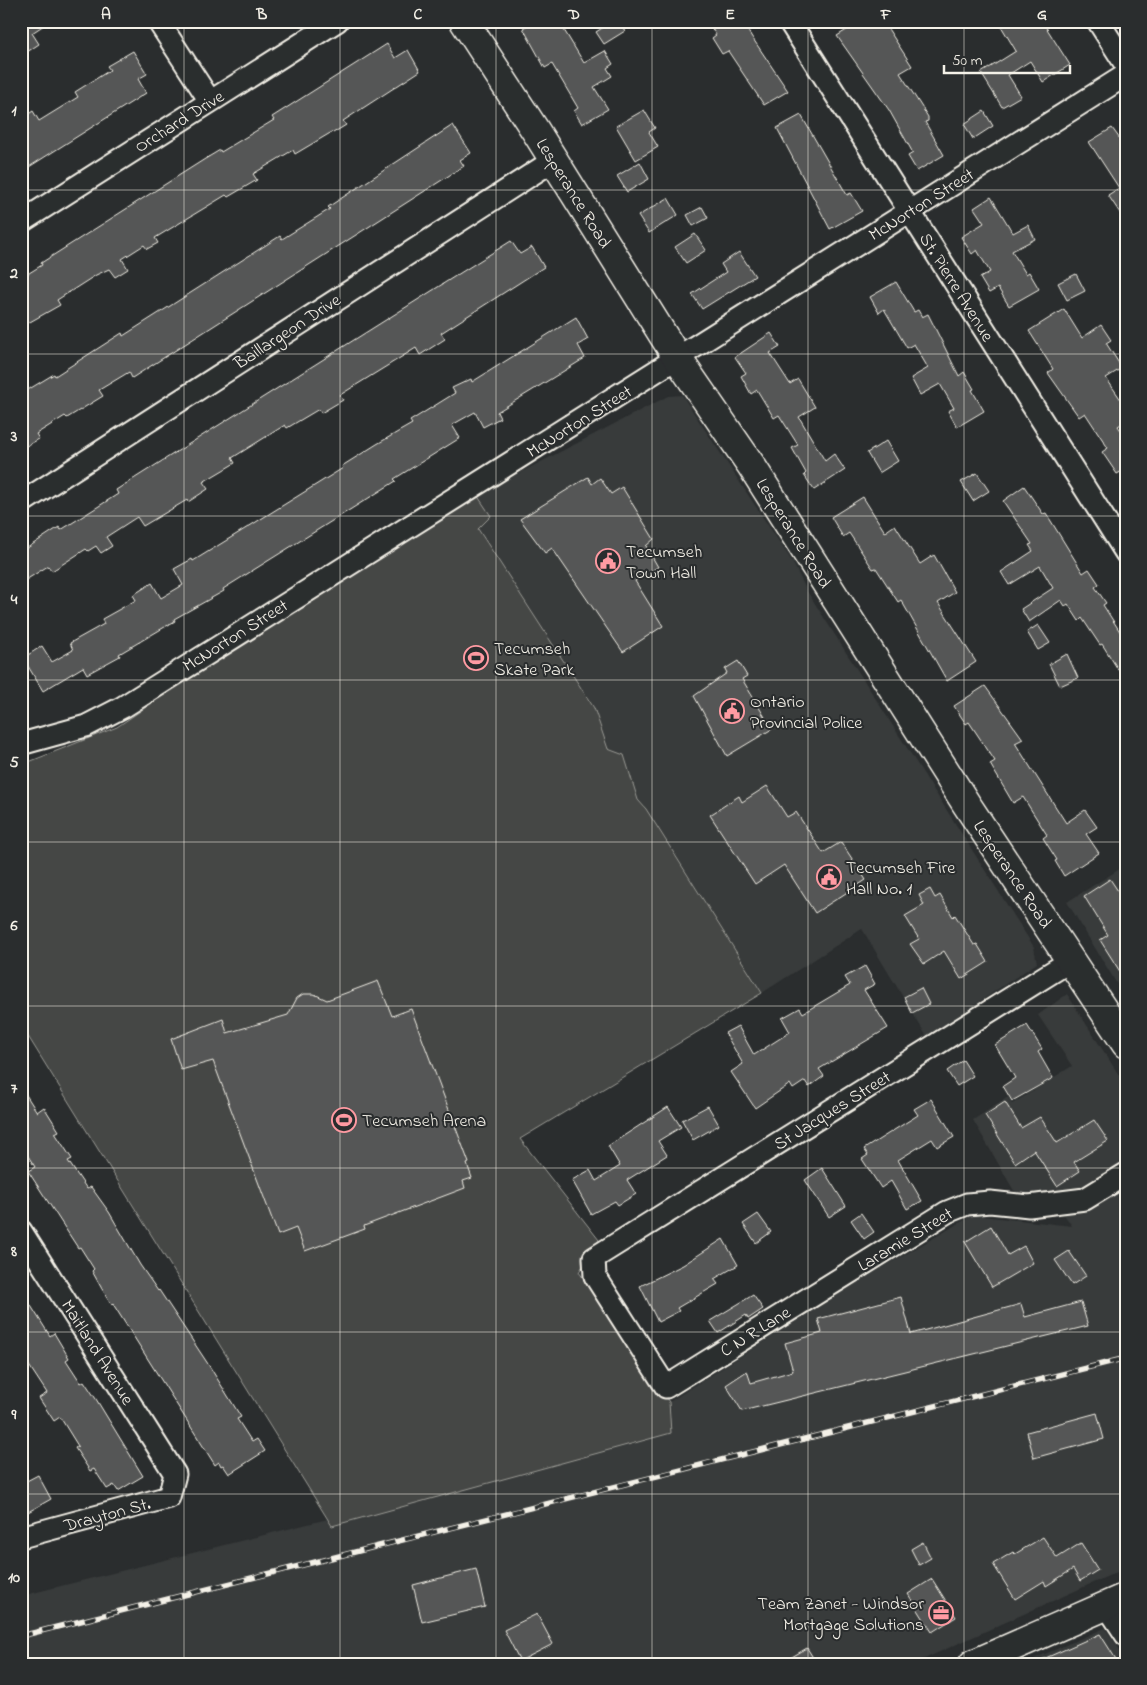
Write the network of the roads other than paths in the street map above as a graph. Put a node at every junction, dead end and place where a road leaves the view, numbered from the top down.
1 (158, 21) edge
2 (337, 21) edge
3 (464, 21) edge
4 (788, 21) edge
5 (1098, 21) edge
6 (1126, 65) edge
7 (1126, 75) edge
8 (210, 101) junction
9 (554, 160) junction
10 (910, 211) junction
11 (21, 222) edge
12 (678, 359) junction
13 (21, 503) edge
14 (1126, 553) edge
15 (21, 744) edge
16 (1070, 961) junction
17 (1126, 1044) edge
18 (1126, 1174) edge
19 (21, 1231) edge
20 (845, 1274) joint
21 (666, 1387) joint
22 (175, 1474) joint
23 (21, 1538) edge
24 (1116, 1601) edge
25 (1126, 1635) edge
26 (973, 1664) edge

1 - 8 street
2 - 8 street, Orchard Drive
3 - 9 main road, Lesperance Road
4 - 10 street, St. Pierre Avenue
5 - 6 street
7 - 10 street, McNorton Street
8 - 11 street, Orchard Drive
9 - 12 main road, Lesperance Road
9 - 13 street, Baillargeon Drive
10 - 12 street, McNorton Street
10 - 14 street, St. Pierre Avenue
12 - 15 street, McNorton Street
12 - 16 main road, Lesperance Road
16 - 17 main road, Lesperance Road
16 - 21 street, St Jacques Street
18 - 20 street, Laramie Street
19 - 22 street, Maitland Avenue
20 - 21 street, C N R Lane
22 - 23 street, Drayton St.
24 - 25 street
24 - 26 main road

